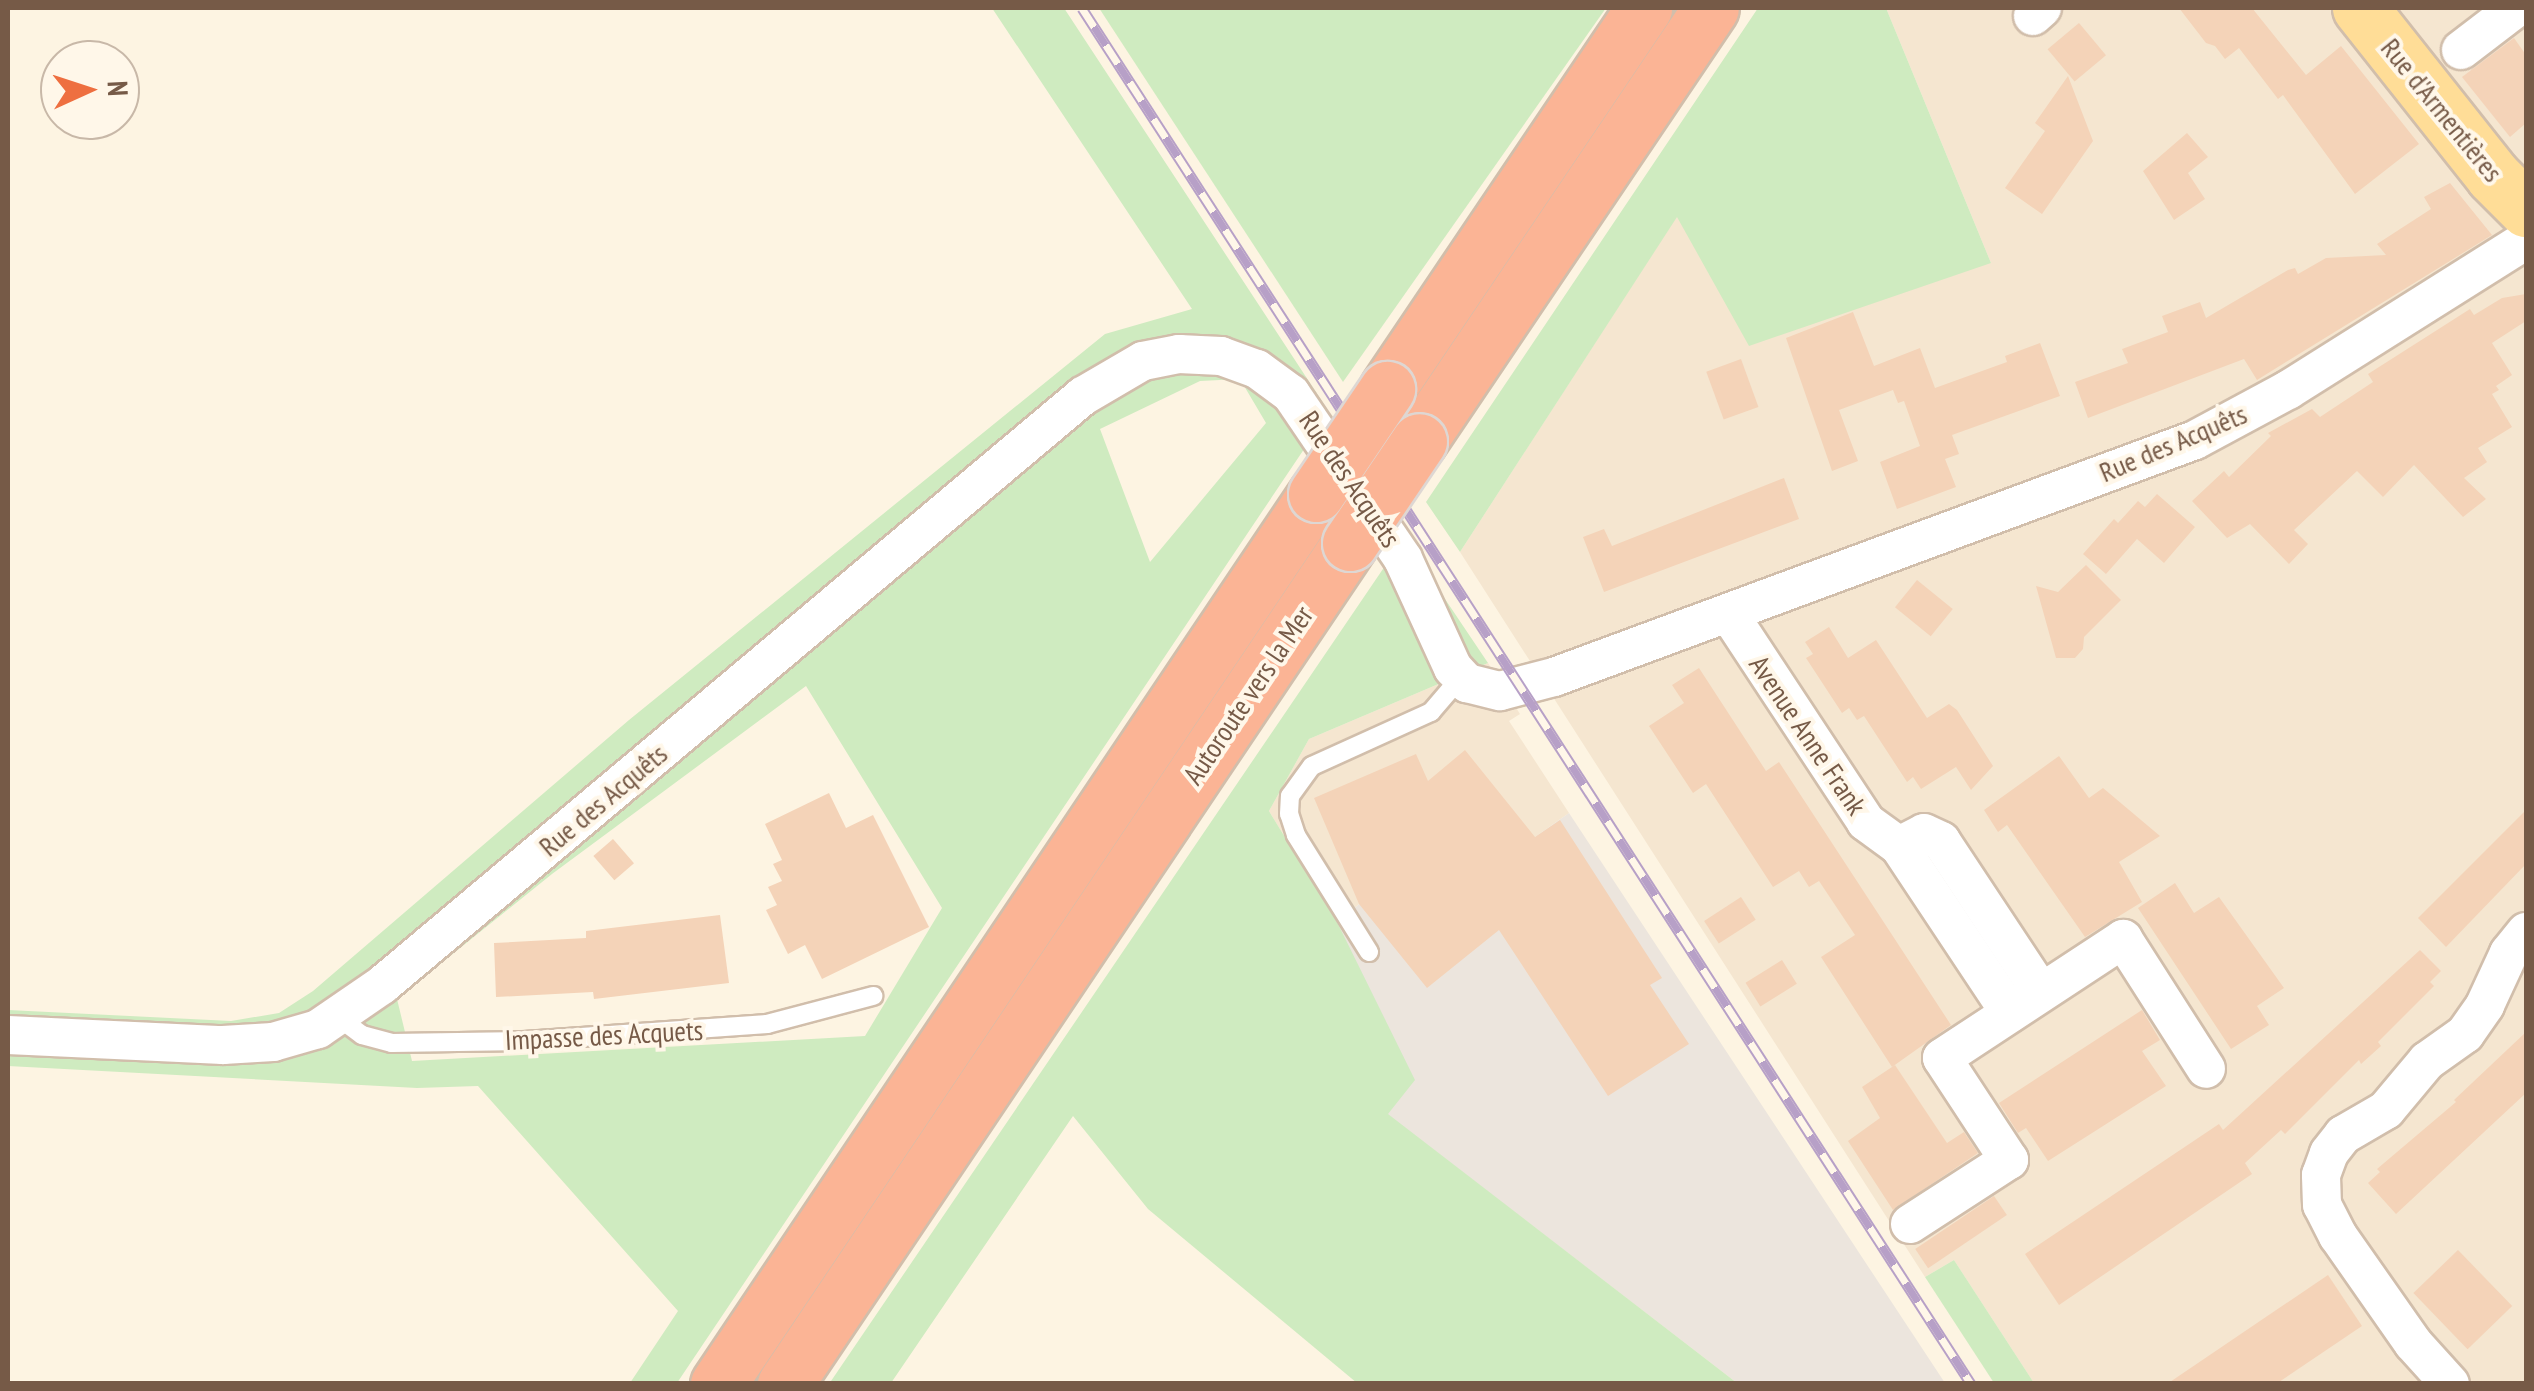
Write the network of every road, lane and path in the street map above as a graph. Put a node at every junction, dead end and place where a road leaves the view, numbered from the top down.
1 (1644, 8) edge
2 (1711, 8) edge
3 (2360, 8) edge
4 (2516, 8) edge
5 (2461, 50) dead end
6 (2526, 209) edge
7 (2526, 240) edge
8 (1728, 614) junction
9 (1460, 678) junction
10 (2526, 932) edge
11 (1369, 952) dead end
12 (874, 996) dead end
13 (2026, 1002) junction
14 (338, 1017) junction
15 (8, 1035) edge
16 (2206, 1069) dead end
17 (1910, 1224) dead end
18 (718, 1384) edge
19 (785, 1384) edge
20 (2450, 1384) edge

1 - 18 highway, bridge
2 - 19 highway, Autoroute vers la Mer, bridge
3 - 6 main road, Rue d'Armentières
4 - 5 street
7 - 8 street, Rue des Acquêts
8 - 9 street, Rue des Acquêts
8 - 13 street, Avenue Anne Frank
9 - 11 lane
9 - 14 street, Rue des Acquêts
10 - 20 street
12 - 14 lane, Impasse des Acquets
13 - 16 street
13 - 17 street
14 - 15 street, Rue des Acquêts

